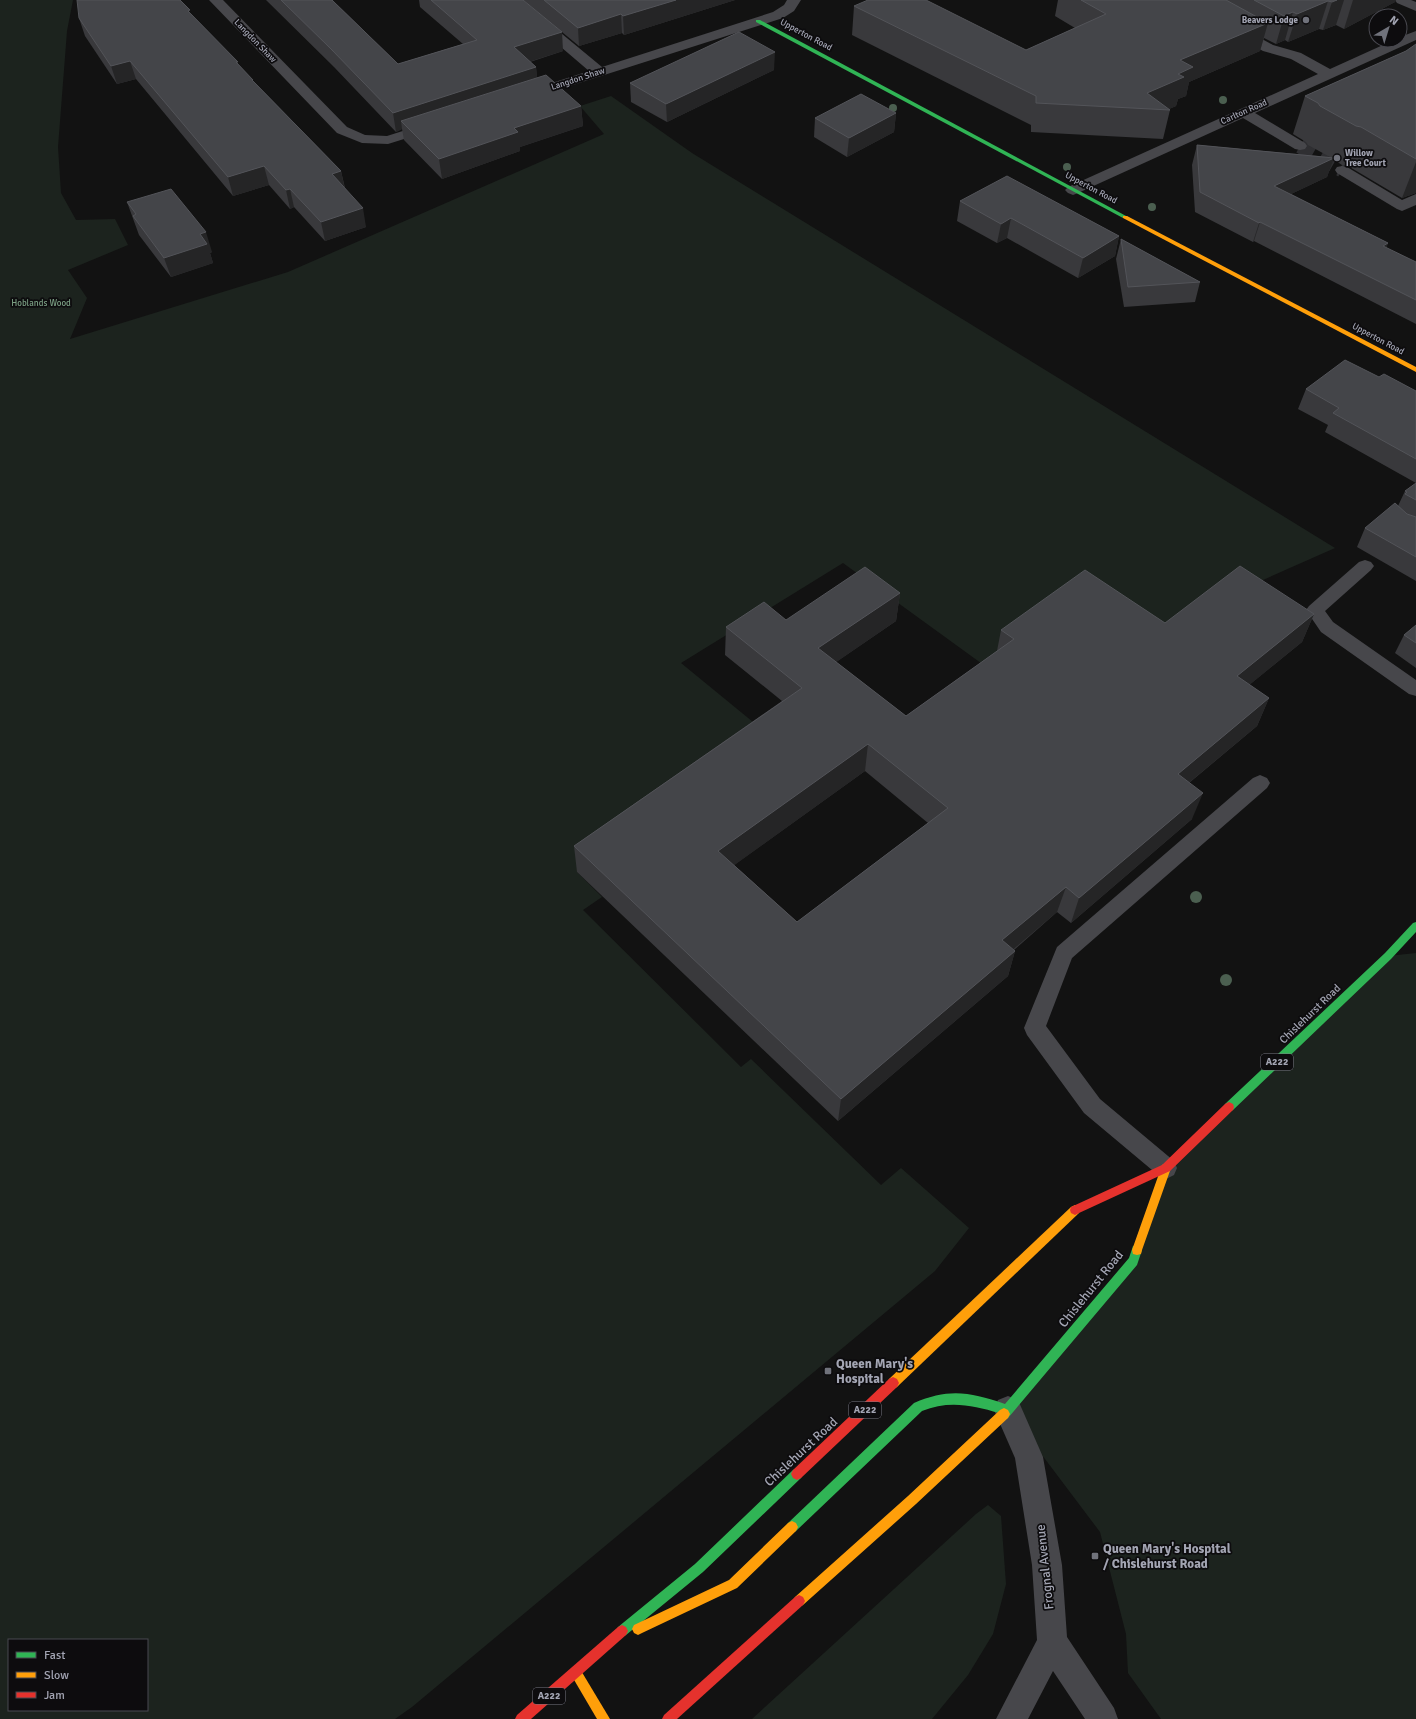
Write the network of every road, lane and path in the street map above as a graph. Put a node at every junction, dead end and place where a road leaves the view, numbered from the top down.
1 (216, 0) edge
2 (513, 0) edge
3 (794, 0) edge
4 (1181, 0) edge
5 (1402, 0) edge
6 (1416, 7) edge
7 (758, 21) junction
8 (1416, 35) edge
9 (599, 72) junction
10 (1329, 74) junction
11 (516, 99) edge
12 (1244, 113) junction
13 (441, 123) edge
14 (1300, 146) tunnel mouth
15 (1342, 170) tunnel mouth
16 (1073, 190) junction
17 (1416, 199) edge
18 (1416, 370) edge
19 (1365, 566) dead end
20 (1416, 689) edge
21 (1260, 783) dead end
22 (1416, 926) edge
23 (1166, 1168) junction
24 (1008, 1410) junction
25 (1052, 1642) junction
26 (607, 1644) junction
27 (576, 1673) junction
28 (521, 1719) edge
29 (604, 1719) edge
30 (668, 1719) edge
31 (1011, 1719) edge
32 (1103, 1719) edge

1 - 13 street, Langdon Shaw
2 - 9 street
3 - 7 street, Langdon Shaw
4 - 10 street
5 - 6 lane
7 - 9 street, Langdon Shaw
7 - 16 main road, Upperton Road
8 - 10 street, Carlton Road
9 - 11 street, Langdon Shaw
10 - 12 street, Carlton Road
12 - 14 street
12 - 16 street, Carlton Road
15 - 17 street
16 - 18 main road, Upperton Road
19 - 20 lane
21 - 23 lane
22 - 23 main road, Chislehurst Road / A222
23 - 24 main road, Chislehurst Road / A222
23 - 26 main road, Chislehurst Road / A222
24 - 25 street, Frognal Avenue
24 - 26 main road, Chislehurst Road / A222
24 - 30 main road, Chislehurst Road / A222
25 - 31 street
25 - 32 street
26 - 27 main road, Chislehurst Road / A222
27 - 28 main road, Chislehurst Road / A222
27 - 29 main road

